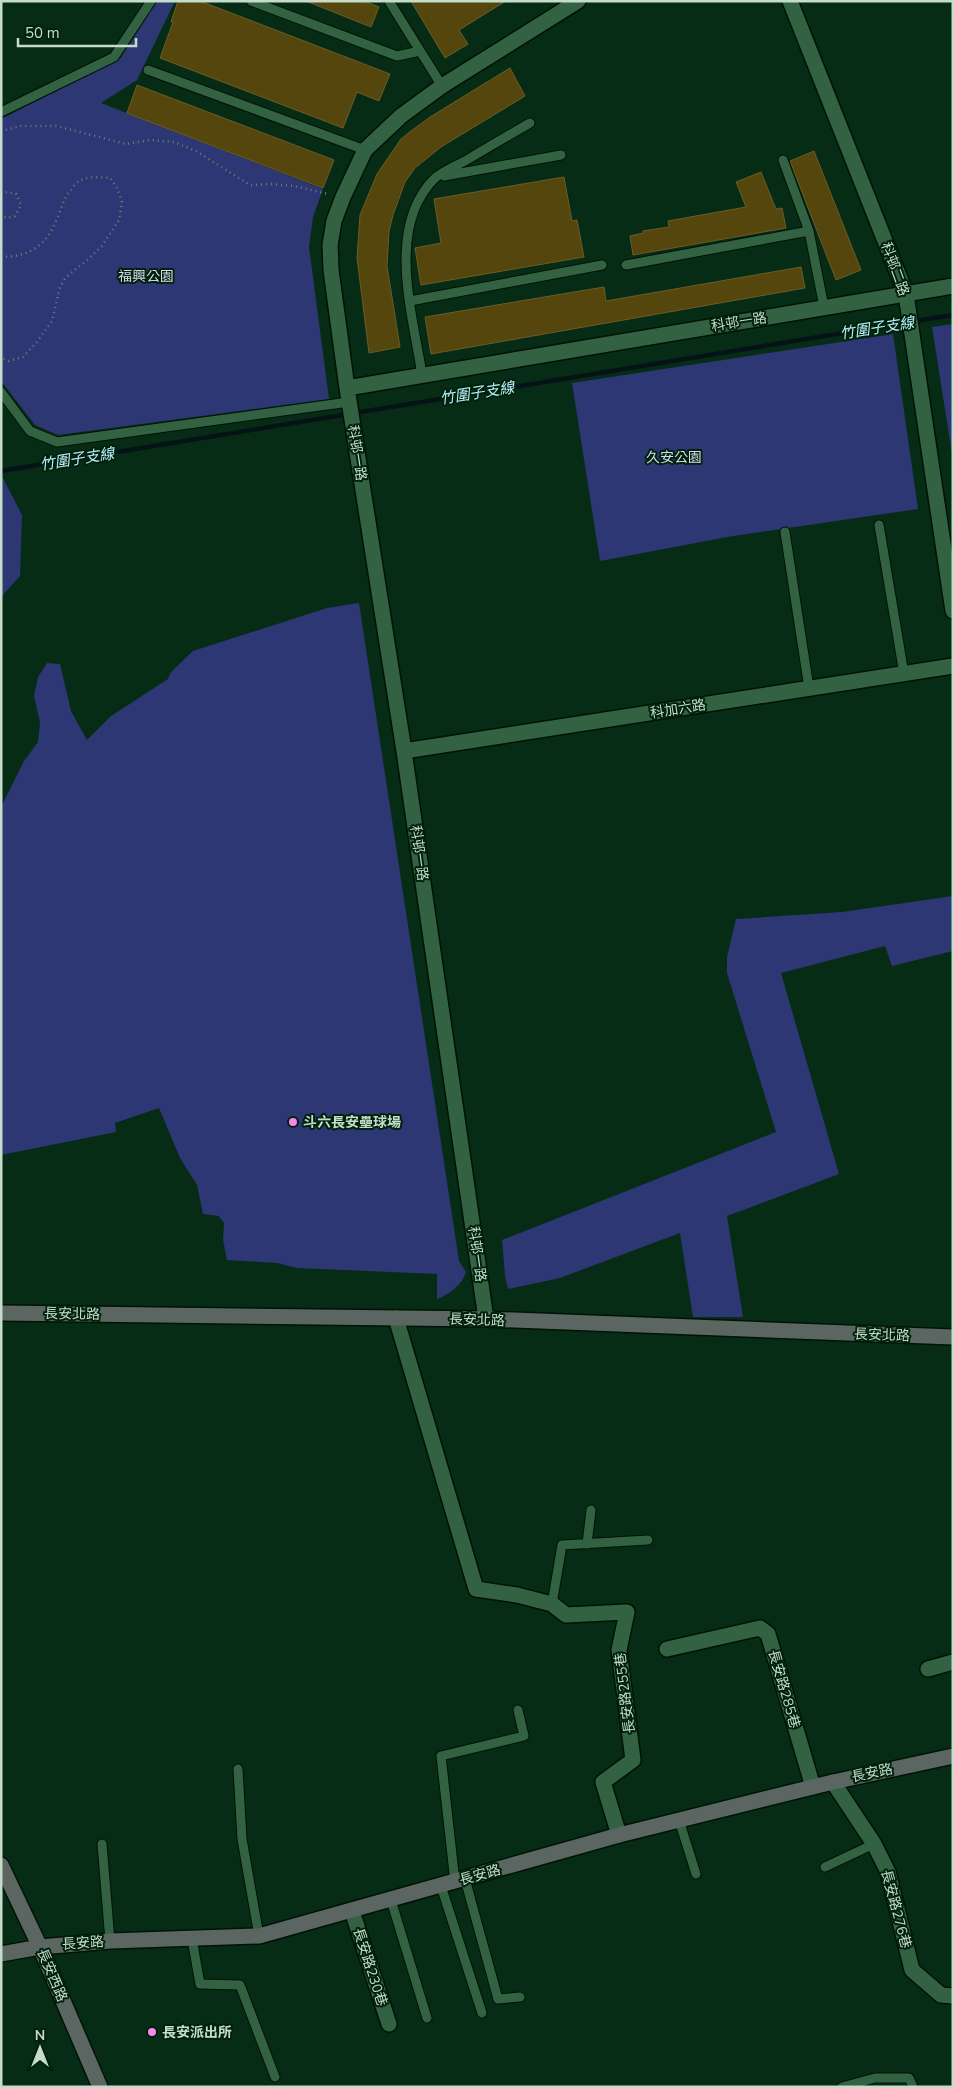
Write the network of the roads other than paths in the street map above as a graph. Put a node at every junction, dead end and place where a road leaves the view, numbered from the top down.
1 (151, 1) edge
2 (251, 1) edge
3 (389, 1) edge
4 (578, 1) edge
5 (790, 1) edge
6 (420, 51) junction
7 (148, 70) dead end
8 (442, 86) junction
9 (1, 112) edge
10 (530, 123) dead end
11 (365, 150) junction
12 (561, 155) dead end
13 (783, 160) dead end
14 (437, 177) junction
15 (809, 231) junction
16 (602, 265) dead end
17 (626, 265) dead end
18 (953, 286) edge
19 (906, 294) junction
20 (410, 301) junction
21 (824, 307) junction
22 (422, 375) junction
23 (1, 392) edge
24 (348, 395) junction
25 (879, 525) dead end
26 (784, 532) dead end
27 (953, 611) edge
28 (953, 666) edge
29 (904, 674) junction
30 (809, 688) junction
31 (404, 751) junction
32 (1, 1313) edge
33 (396, 1318) junction
34 (486, 1320) junction
35 (953, 1338) edge
36 (591, 1510) dead end
37 (648, 1540) dead end
38 (587, 1544) junction
39 (552, 1604) junction
40 (667, 1649) dead end
41 (953, 1662) edge
42 (928, 1669) dead end
43 (518, 1710) dead end
44 (953, 1756) edge
45 (238, 1769) dead end
46 (832, 1782) junction
47 (813, 1787) junction
48 (680, 1820) junction
49 (619, 1836) junction
50 (102, 1844) dead end
51 (874, 1844) junction
52 (1, 1865) edge
53 (825, 1867) dead end
54 (696, 1874) dead end
55 (454, 1882) junction
56 (391, 1900) junction
57 (352, 1911) junction
58 (259, 1936) junction
59 (192, 1939) junction
60 (110, 1941) junction
61 (40, 1946) junction
62 (1, 1954) edge
63 (953, 1996) edge
64 (520, 1997) dead end
65 (482, 2013) dead end
66 (427, 2018) dead end
67 (389, 2024) dead end
68 (275, 2077) dead end
69 (100, 2087) edge
70 (842, 2087) edge
71 (913, 2087) edge

1 - 9 lane
2 - 6 lane
3 - 6 lane
4 - 8 street, 科邨一路
5 - 19 street, 科邨二路
6 - 8 lane
7 - 11 lane
8 - 11 street, 科邨一路
10 - 14 lane
11 - 24 street, 科邨一路
12 - 14 lane
13 - 15 lane
14 - 20 lane
15 - 17 lane
15 - 21 lane
16 - 20 lane
18 - 19 street, 科邨一路
19 - 21 street, 科邨一路
19 - 27 street, 科邨二路
20 - 22 lane
21 - 22 street, 科邨一路
22 - 24 street, 科邨一路
23 - 24 lane
24 - 31 street, 科邨一路
25 - 29 lane
26 - 30 lane
28 - 29 street, 科加六路
29 - 30 street, 科加六路
30 - 31 street, 科加六路
31 - 34 street, 科邨一路
32 - 33 street, 長安北路
33 - 34 street, 長安北路
33 - 39 street
34 - 35 street, 長安北路
36 - 38 lane
37 - 38 lane
38 - 39 lane
39 - 49 street, 長安路255巷
40 - 47 street, 長安路285巷
41 - 42 street
43 - 55 lane
44 - 46 street, 長安路
45 - 58 lane
46 - 47 street, 長安路
46 - 51 street, 長安路276巷
47 - 48 street, 長安路
48 - 49 street, 長安路
48 - 54 lane
49 - 55 street, 長安路
50 - 60 lane
51 - 53 lane
51 - 63 street, 長安路276巷
52 - 61 street, 長安西路
55 - 56 street, 長安路
55 - 64 lane
55 - 65 lane
56 - 57 street, 長安路
56 - 66 lane
57 - 58 street, 長安路
57 - 67 street, 長安路230巷
58 - 59 street, 長安路
59 - 60 street, 長安路
59 - 68 lane
60 - 61 street, 長安路
61 - 62 street, 長安路
61 - 69 street, 長安西路
70 - 71 lane

